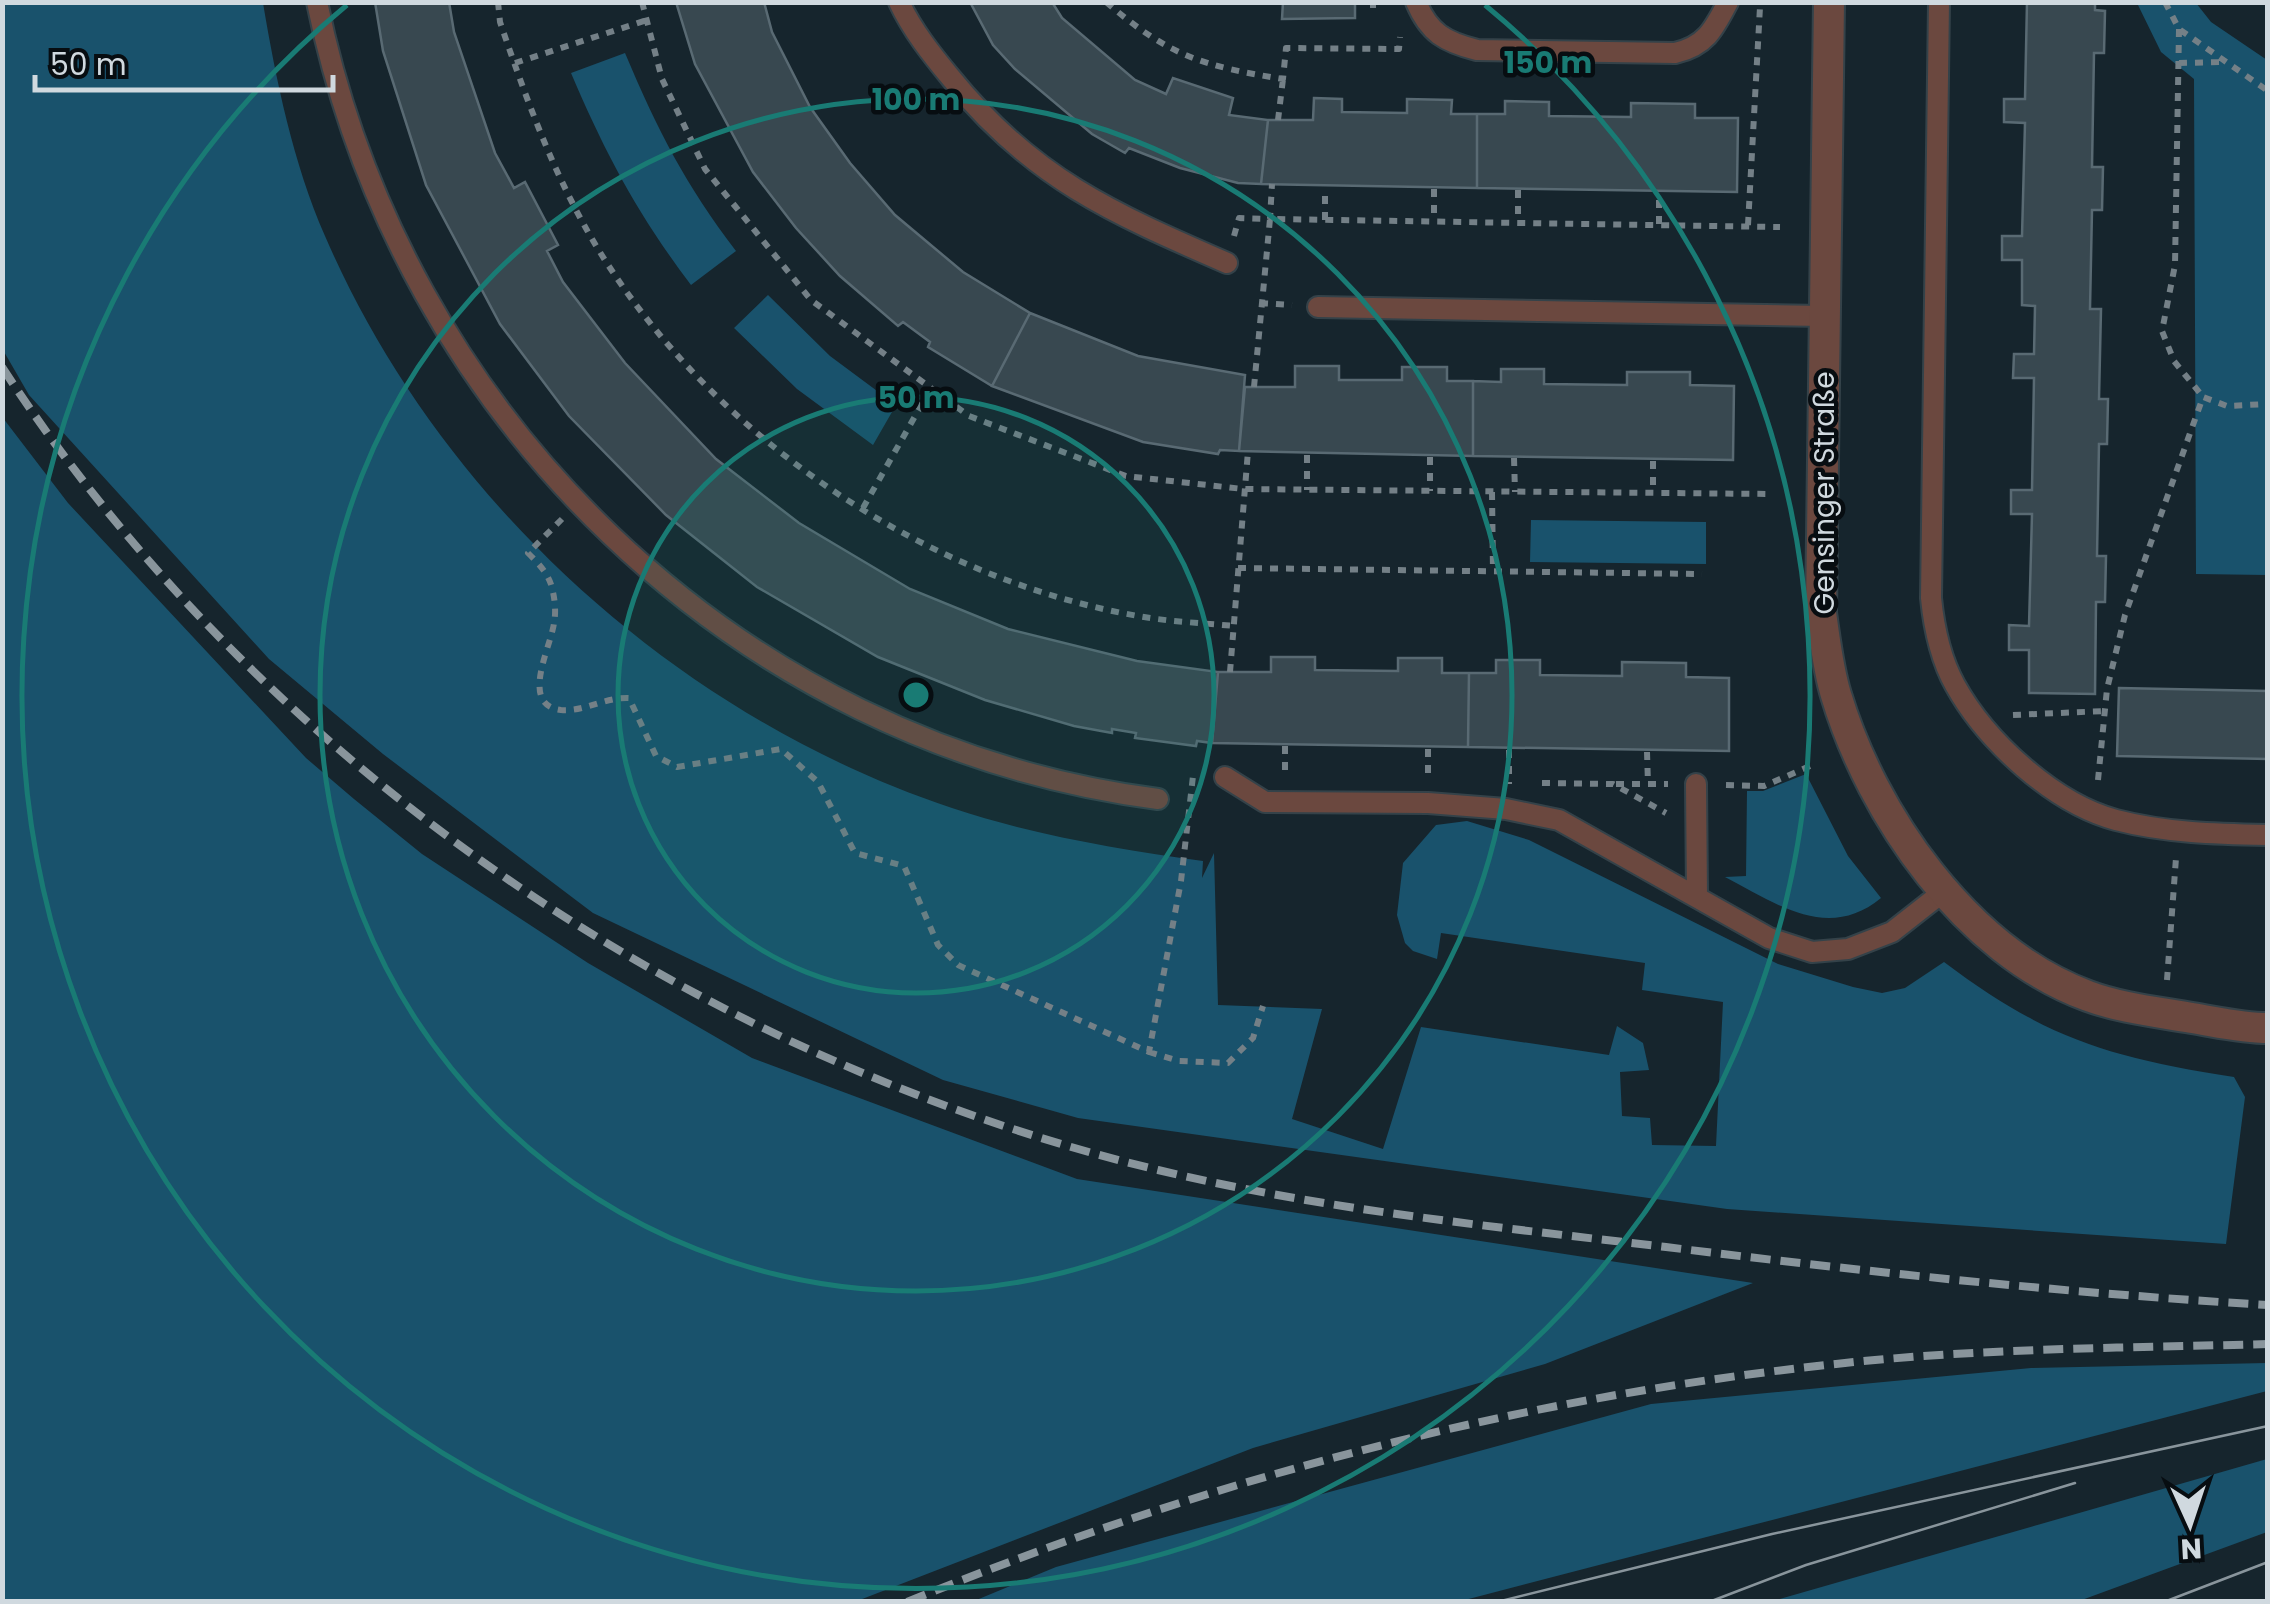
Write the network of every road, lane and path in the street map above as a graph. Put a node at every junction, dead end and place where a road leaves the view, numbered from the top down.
1 (316, 2) edge
2 (498, 2) edge
3 (642, 2) edge
4 (900, 2) edge
5 (1106, 2) edge
6 (1416, 2) edge
7 (1728, 2) edge
8 (1760, 2) edge
9 (1829, 2) edge
10 (1939, 2) edge
11 (2165, 2) edge
12 (646, 20) junction
13 (2179, 29) junction
14 (1400, 33) dead end
15 (2226, 62) junction
16 (514, 63) junction
17 (2178, 63) junction
18 (1283, 79) junction
19 (2268, 91) edge
20 (1278, 120) dead end
21 (1272, 184) dead end
22 (1325, 188) dead end
23 (1434, 190) dead end
24 (1518, 190) dead end
25 (1659, 193) dead end
26 (1270, 219) junction
27 (1325, 220) junction
28 (1434, 221) junction
29 (1518, 222) junction
30 (1659, 224) junction
31 (1748, 226) junction
32 (1780, 227) dead end
33 (1227, 264) joint
34 (1318, 307) dead end
35 (1824, 316) junction
36 (1254, 387) dead end
37 (931, 388) junction
38 (2203, 398) junction
39 (2268, 404) edge
40 (1248, 452) dead end
41 (1307, 455) dead end
42 (1430, 456) dead end
43 (1514, 458) dead end
44 (1653, 461) dead end
45 (1243, 489) junction
46 (1307, 490) junction
47 (1430, 491) junction
48 (1492, 492) junction
49 (1515, 492) junction
50 (1653, 493) junction
51 (1774, 494) dead end
52 (578, 504) junction
53 (863, 508) junction
54 (1238, 568) junction
55 (1493, 571) junction
56 (1702, 574) dead end
57 (1234, 626) junction
58 (1230, 672) dead end
59 (2105, 711) junction
60 (2013, 715) dead end
61 (1647, 752) dead end
62 (1810, 766) dead end
63 (1193, 774) junction
64 (1225, 777) joint
65 (2098, 780) dead end
66 (1648, 784) dead end
67 (1696, 784) dead end
68 (1726, 785) dead end
69 (1158, 799) joint
70 (2179, 831) junction
71 (2268, 835) edge
72 (1944, 892) junction
73 (1696, 896) junction
74 (1263, 1006) dead end
75 (2162, 1013) junction
76 (2268, 1028) edge
77 (1148, 1052) junction

1 - 52 lane
2 - 16 path
3 - 12 path
4 - 33 lane
5 - 18 path
6 - 7 lane
8 - 31 path
9 - 35 street, Gensinger Straße
10 - 70 lane
11 - 13 path
12 - 16 path
12 - 37 path
13 - 15 path
13 - 17 path
14 - 18 path
15 - 17 path
15 - 19 path
16 - 53 path
17 - 38 path
18 - 20 path
21 - 26 path
22 - 27 path
23 - 28 path
24 - 29 path
25 - 30 path
26 - 27 path
26 - 33 path
26 - 36 path
27 - 28 path
28 - 29 path
29 - 30 path
30 - 31 path
31 - 32 path
34 - 35 lane
35 - 72 street, Gensinger Straße
37 - 45 path
37 - 53 path
38 - 39 path
38 - 59 path
40 - 45 path
41 - 46 path
42 - 47 path
43 - 49 path
44 - 50 path
45 - 46 path
45 - 54 path
46 - 47 path
47 - 48 path
48 - 49 path
48 - 55 path
49 - 50 path
50 - 51 path
52 - 69 lane
52 - 77 path
53 - 57 path
54 - 55 path
54 - 57 path
55 - 56 path
57 - 58 path
59 - 60 path
59 - 65 path
61 - 66 path
62 - 68 path
63 - 64 path
63 - 69 path
63 - 77 path
64 - 73 lane
67 - 73 lane
70 - 71 lane
70 - 75 path
72 - 73 lane
72 - 75 street, Gensinger Straße
74 - 77 path
75 - 76 street, Gensinger Straße

